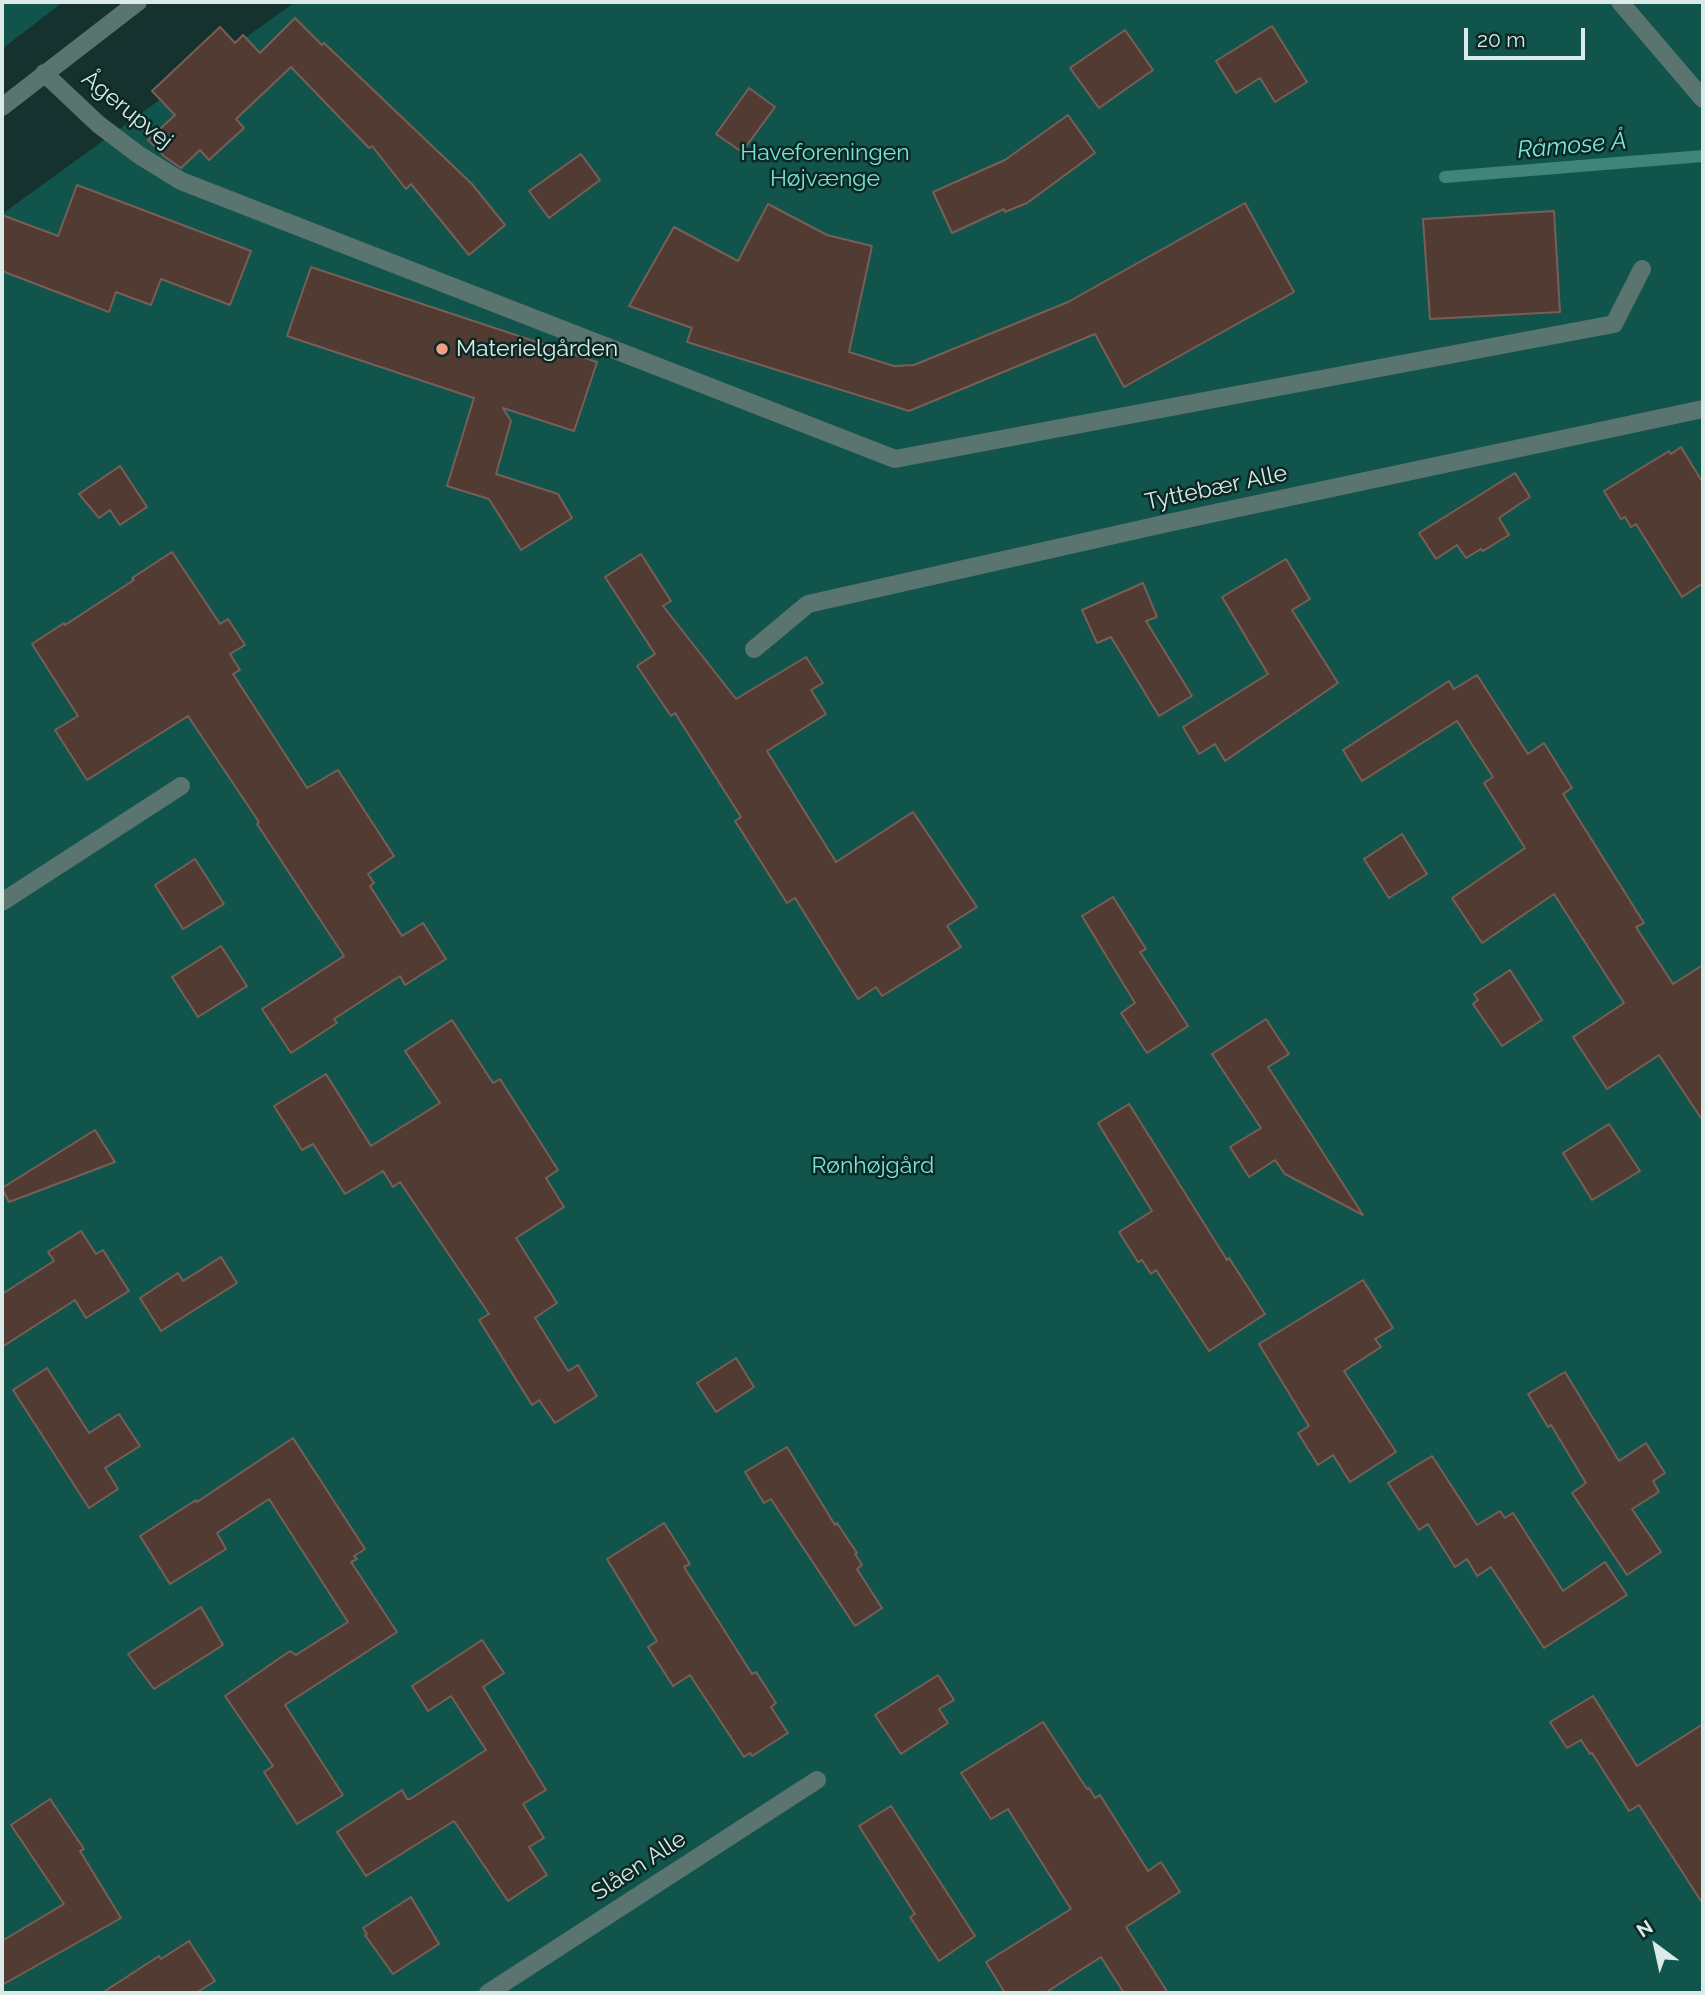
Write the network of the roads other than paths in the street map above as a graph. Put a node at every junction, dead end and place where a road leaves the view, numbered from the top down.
1 (138, 2) edge
2 (1620, 2) edge
3 (44, 73) junction
4 (1703, 99) edge
5 (2, 107) edge
6 (1642, 269) dead end
7 (1703, 409) edge
8 (754, 649) dead end
9 (181, 786) dead end
10 (2, 902) edge
11 (817, 1780) dead end
12 (488, 1993) edge

1 - 3 street, Ågerupvej
2 - 4 street
3 - 5 street, Ågerupvej
3 - 6 street, Ågerupvej
7 - 8 street, Tyttebær Alle
9 - 10 street
11 - 12 street, Slåen Alle

